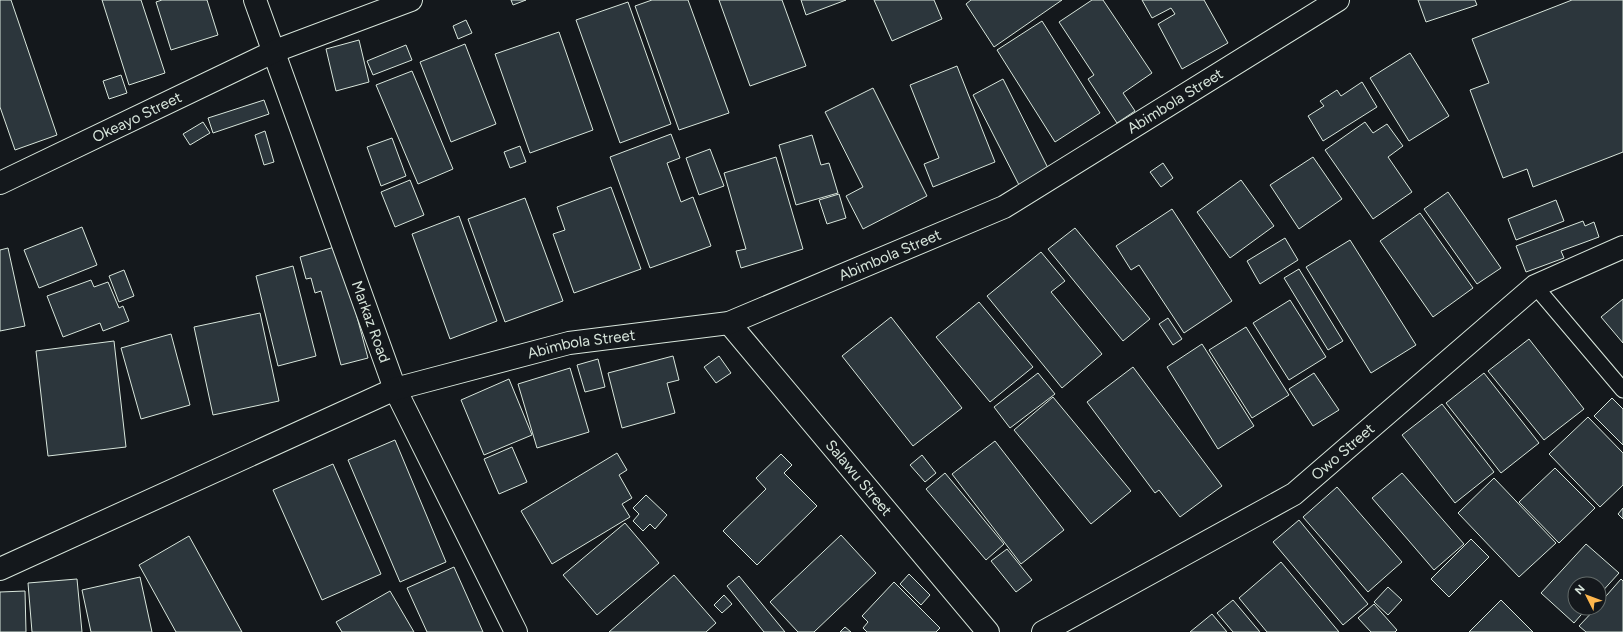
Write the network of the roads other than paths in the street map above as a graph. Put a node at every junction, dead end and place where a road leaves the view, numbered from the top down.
1 (256, 0) edge
2 (411, 0) edge
3 (1338, 0) edge
4 (275, 51) junction
5 (0, 183) edge
6 (1623, 247) edge
7 (1535, 286) junction
8 (729, 323) junction
9 (396, 389) junction
10 (1623, 390) edge
11 (0, 569) edge
12 (516, 632) edge
13 (988, 632) edge
14 (1043, 632) edge

1 - 4 street, Markaz Road
2 - 4 street, Okeayo Street
3 - 8 street, Abimbola Street
4 - 5 street, Okeayo Street
4 - 9 street, Markaz Road
6 - 7 street, Owo Street
7 - 10 lane
7 - 14 street, Owo Street
8 - 9 street, Abimbola Street
8 - 13 street, Salawu Street
9 - 11 street, Abimbola Street
9 - 12 street, Markaz Road

